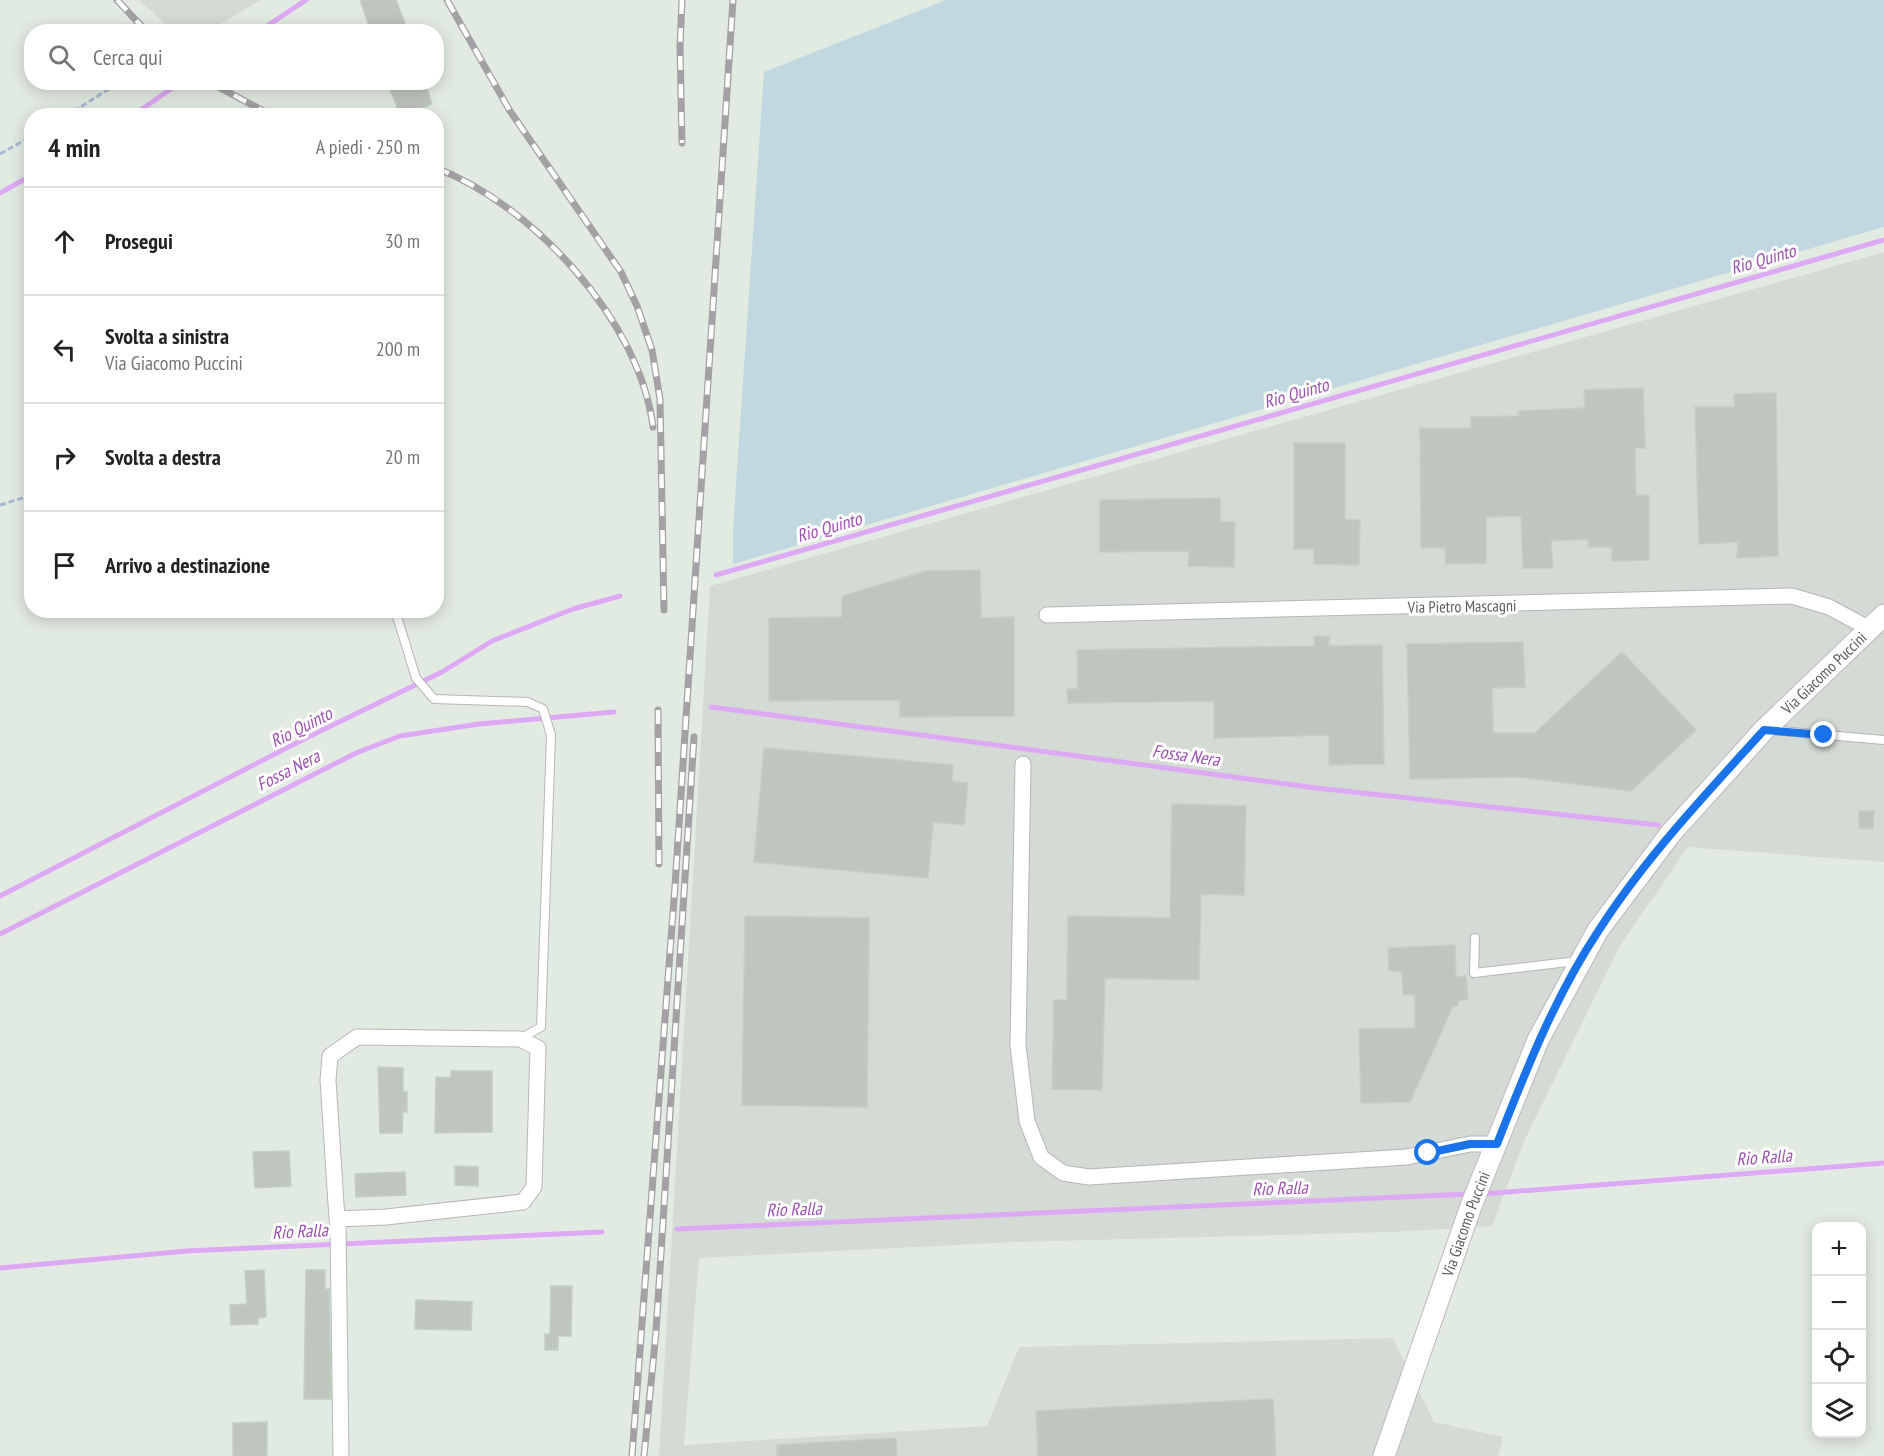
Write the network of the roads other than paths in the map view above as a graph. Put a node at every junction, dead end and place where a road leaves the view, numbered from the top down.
1 (1047, 615) dead end
2 (397, 618) edge
3 (1877, 622) edge
4 (1764, 730) junction
5 (1884, 740) edge
6 (1023, 764) dead end
7 (1475, 938) dead end
8 (1581, 961) junction
9 (520, 1039) junction
10 (1497, 1144) junction
11 (338, 1223) junction
12 (341, 1456) edge
13 (1384, 1456) edge

1 - 3 street, Via Pietro Mascagni
2 - 9 lane
3 - 4 main road, Via Giacomo Puccini
4 - 5 lane
4 - 8 main road, Via Giacomo Puccini
6 - 10 street
7 - 8 lane
8 - 10 main road, Via Giacomo Puccini
9 - 11 street
9 - 11 street
10 - 13 main road, Via Giacomo Puccini
11 - 12 street

